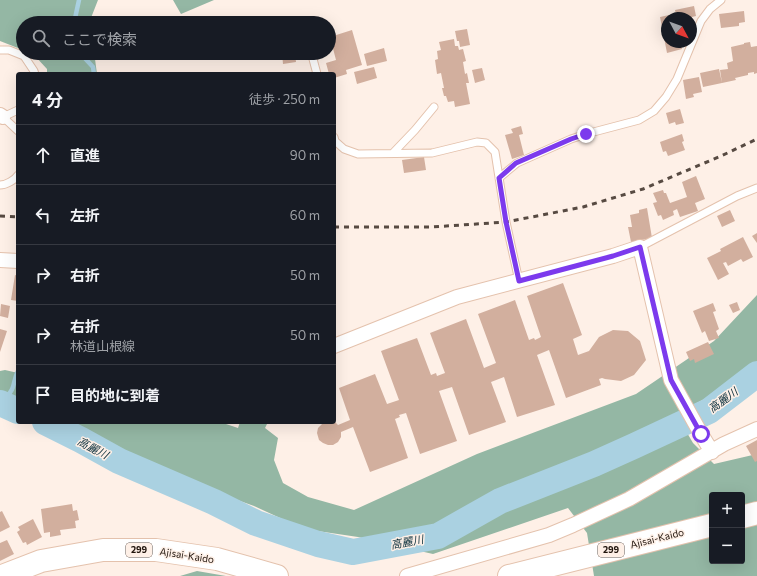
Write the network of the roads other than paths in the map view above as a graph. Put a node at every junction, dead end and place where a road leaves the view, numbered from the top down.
1 (721, 0) edge
2 (0, 50) edge
3 (16, 53) edge
4 (27, 60) edge
5 (314, 60) edge
6 (34, 72) edge
7 (316, 72) edge
8 (434, 108) dead end
9 (16, 111) edge
10 (2, 116) edge
11 (16, 129) edge
12 (336, 142) edge
13 (393, 153) junction
14 (16, 178) edge
15 (499, 178) junction
16 (0, 185) edge
17 (757, 188) edge
18 (640, 247) junction
19 (0, 260) edge
20 (16, 261) edge
21 (519, 281) junction
22 (336, 345) edge
23 (757, 429) edge
24 (712, 452) junction
25 (757, 513) edge
26 (745, 516) edge
27 (709, 526) edge
28 (2, 576) edge
29 (277, 576) edge
30 (407, 576) edge
31 (509, 576) edge

1 - 15 lane
2 - 3 lane
4 - 6 lane
5 - 7 lane
8 - 13 lane
9 - 10 lane
10 - 11 lane
12 - 13 lane
13 - 15 lane
14 - 16 lane
15 - 21 lane
17 - 18 lane
18 - 21 street
18 - 24 street
19 - 20 street
21 - 22 street
23 - 24 street
24 - 30 street
25 - 26 highway
27 - 31 highway, Ajisai-Kaido / 299
28 - 29 highway, Ajisai-Kaido / 299

